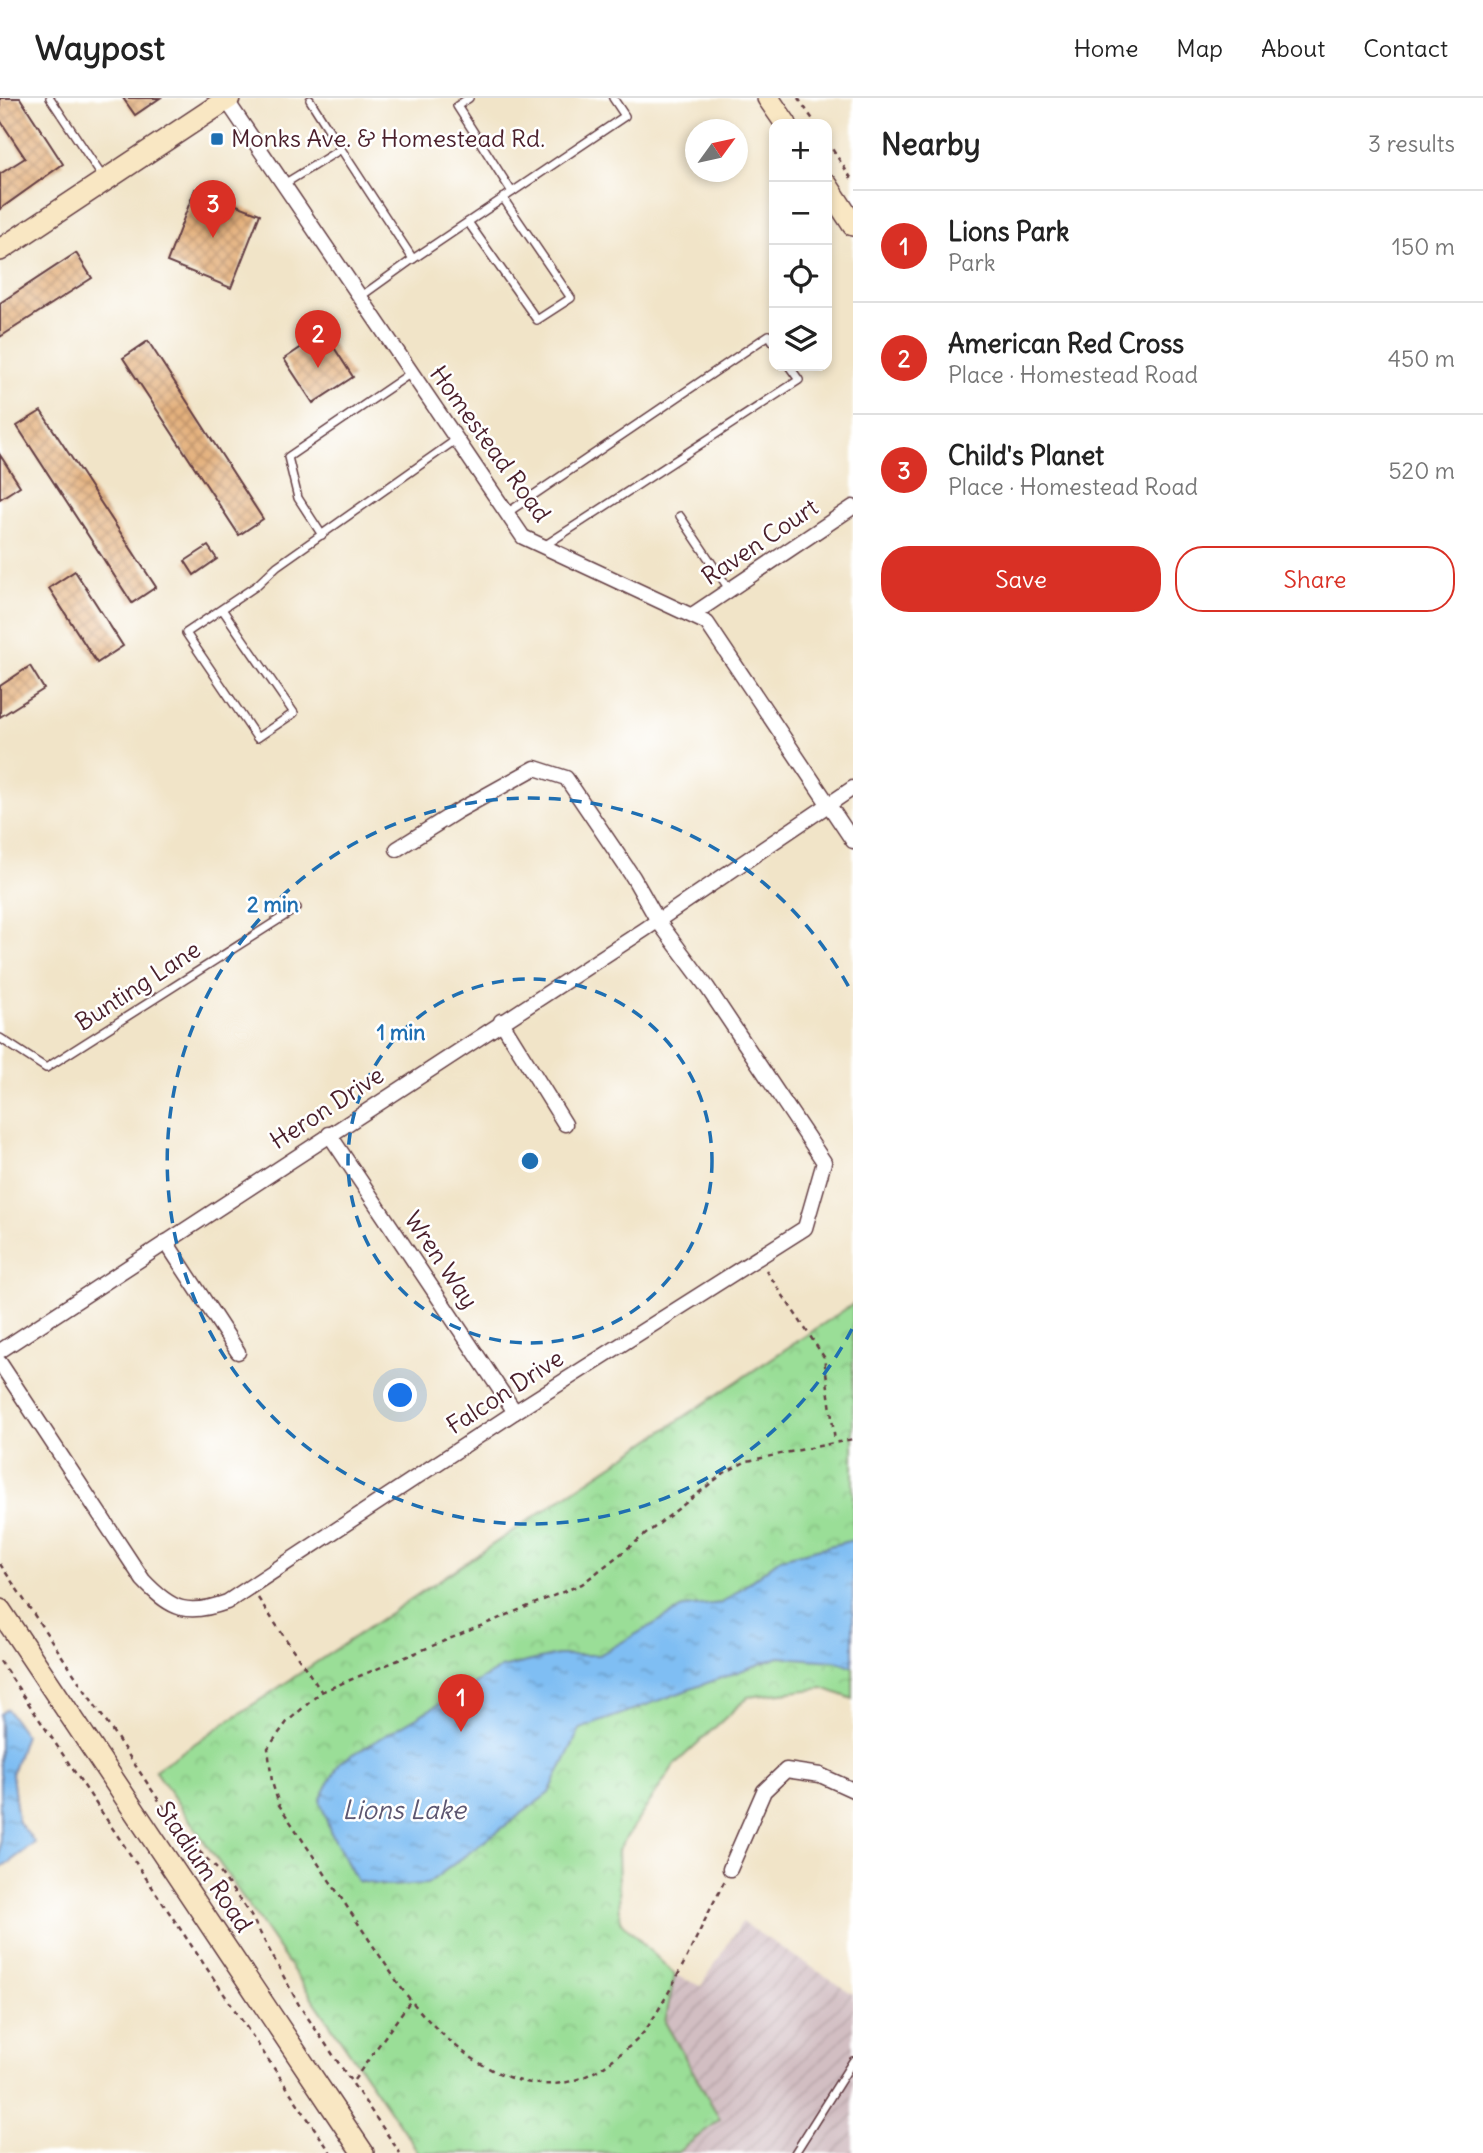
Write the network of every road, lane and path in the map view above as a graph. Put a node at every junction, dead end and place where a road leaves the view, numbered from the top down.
1 (50, 98) edge
2 (469, 98) edge
3 (613, 98) edge
4 (768, 98) edge
5 (798, 98) edge
6 (227, 99) edge
7 (310, 100) edge
8 (783, 119) edge
9 (813, 119) edge
10 (341, 149) junction
11 (832, 149) edge
12 (105, 180) junction
13 (853, 181) edge
14 (283, 185) junction
15 (512, 192) junction
16 (832, 194) edge
17 (503, 198) junction
18 (468, 222) junction
19 (853, 225) edge
20 (0, 250) edge
21 (413, 259) junction
22 (360, 297) junction
23 (769, 335) edge
24 (793, 371) edge
25 (411, 373) junction
26 (457, 439) junction
27 (853, 508) edge
28 (507, 513) junction
29 (680, 516) dead end
30 (322, 535) junction
31 (543, 547) junction
32 (730, 590) junction
33 (222, 609) junction
34 (692, 615) junction
35 (853, 788) edge
36 (828, 804) junction
37 (853, 841) edge
38 (397, 849) dead end
39 (298, 908) dead end
40 (658, 921) junction
41 (501, 1021) junction
42 (0, 1038) edge
43 (565, 1124) dead end
44 (329, 1134) junction
45 (166, 1242) junction
46 (758, 1258) junction
47 (0, 1350) edge
48 (238, 1352) dead end
49 (0, 1363) edge
50 (515, 1412) junction
51 (853, 1439) edge
52 (835, 1442) junction
53 (0, 1564) edge
54 (250, 1586) junction
55 (0, 1610) edge
56 (0, 1661) edge
57 (321, 1692) junction
58 (853, 1790) edge
59 (730, 1869) joint
60 (411, 2000) junction
61 (853, 2061) edge
62 (353, 2081) junction
63 (331, 2153) edge
64 (363, 2153) edge
65 (400, 2153) edge
66 (794, 2153) edge

1 - 12 lane
2 - 15 lane
3 - 15 lane
4 - 8 street
5 - 9 path
6 - 12 street
6 - 14 street, Homestead Road
7 - 10 lane
10 - 14 lane
10 - 21 lane
11 - 13 path
12 - 20 street
14 - 22 street, Homestead Road
15 - 17 lane
16 - 19 street
17 - 18 lane
17 - 18 lane
18 - 21 lane
21 - 22 lane
22 - 25 street, Homestead Road
23 - 28 lane
24 - 31 lane
25 - 26 street, Homestead Road
25 - 30 lane
26 - 28 street, Homestead Road
26 - 30 lane
27 - 32 street, Raven Court
28 - 31 street, Homestead Road
29 - 32 lane
30 - 33 lane
31 - 34 street, Homestead Road
32 - 34 street, Raven Court
33 - 33 lane
34 - 36 street, Homestead Road
35 - 36 street, Heron Drive
36 - 37 street, Homestead Road
36 - 40 street, Heron Drive
38 - 40 street, Falcon Drive
39 - 42 lane, Bunting Lane
40 - 41 street, Heron Drive
40 - 46 street, Falcon Drive
41 - 43 street
41 - 44 street, Heron Drive
44 - 45 street, Heron Drive
44 - 50 street, Wren Way
45 - 47 street, Heron Drive
45 - 48 street
46 - 50 street, Falcon Drive
46 - 52 path
49 - 54 street, Falcon Drive
50 - 54 street, Falcon Drive
51 - 52 path
52 - 57 path
53 - 62 path
54 - 57 path
55 - 64 street, Stadium Road
56 - 63 path
57 - 60 path
58 - 59 street
59 - 60 path
60 - 62 path
61 - 66 lane
62 - 65 path

